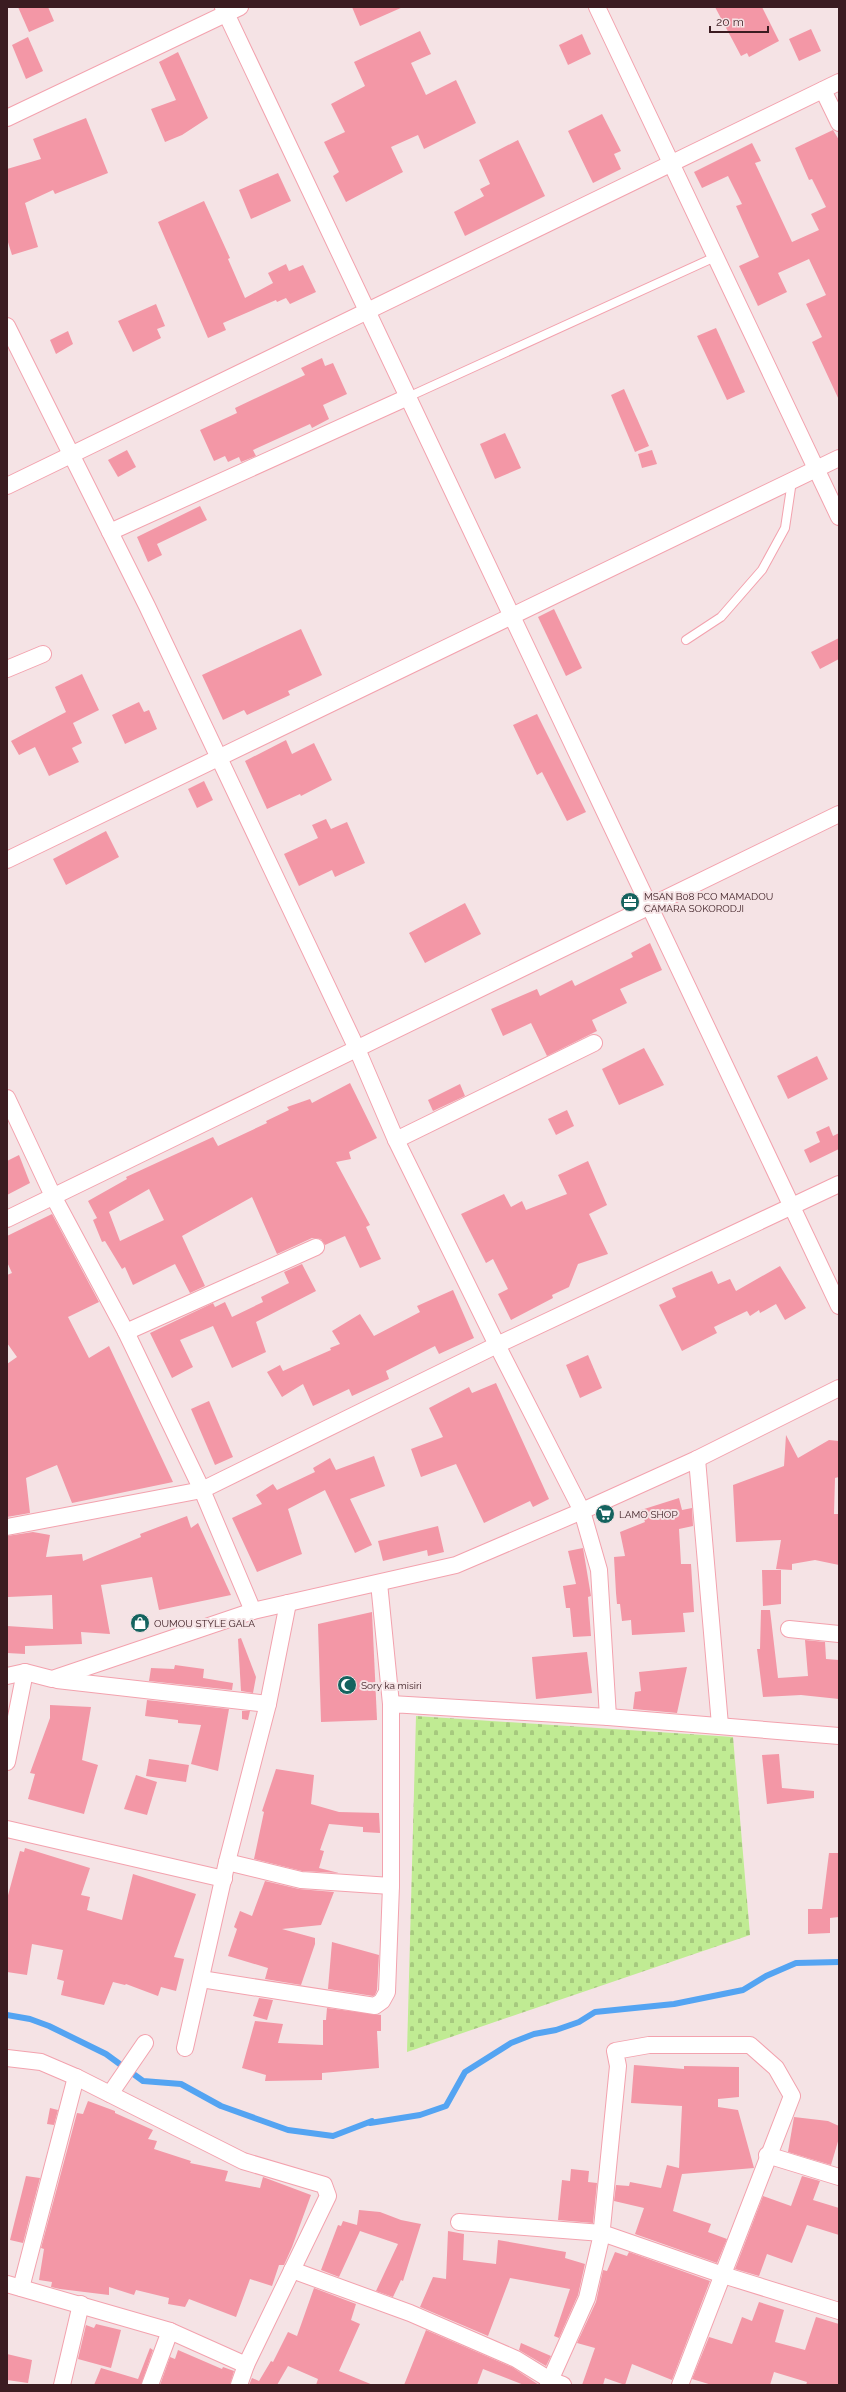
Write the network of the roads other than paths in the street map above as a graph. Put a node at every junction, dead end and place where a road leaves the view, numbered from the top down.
1 (597, 7) edge
2 (230, 9) edge
3 (839, 82) edge
4 (823, 90) junction
5 (7, 118) edge
6 (839, 123) edge
7 (671, 163) junction
8 (715, 257) junction
9 (366, 310) junction
10 (7, 326) edge
11 (408, 397) junction
12 (71, 455) junction
13 (839, 458) edge
14 (816, 469) junction
15 (792, 481) junction
16 (7, 486) edge
17 (839, 518) edge
18 (110, 532) junction
19 (512, 616) junction
20 (686, 640) dead end
21 (43, 654) dead end
22 (7, 669) edge
23 (219, 758) junction
24 (839, 814) edge
25 (7, 860) edge
26 (649, 906) junction
27 (594, 1043) dead end
28 (357, 1048) junction
29 (7, 1098) edge
30 (396, 1140) junction
31 (839, 1184) edge
32 (53, 1196) junction
33 (792, 1207) junction
34 (7, 1219) edge
35 (316, 1247) dead end
36 (839, 1306) edge
37 (126, 1332) junction
38 (497, 1345) junction
39 (839, 1388) edge
40 (696, 1459) junction
41 (202, 1490) junction
42 (582, 1511) junction
43 (7, 1527) edge
44 (379, 1583) junction
45 (288, 1603) junction
46 (253, 1611) junction
47 (789, 1629) dead end
48 (839, 1634) edge
49 (25, 1672) junction
50 (7, 1676) edge
51 (52, 1679) junction
52 (268, 1704) junction
53 (391, 1704) junction
54 (608, 1717) junction
55 (720, 1725) junction
56 (839, 1736) edge
57 (7, 1762) edge
58 (7, 1829) edge
59 (228, 1862) junction
60 (224, 1879) junction
61 (391, 1886) junction
62 (201, 1979) junction
63 (145, 2043) dead end
64 (185, 2048) dead end
65 (7, 2058) edge
66 (76, 2077) junction
67 (112, 2091) junction
68 (767, 2155) junction
69 (839, 2177) edge
70 (459, 2222) dead end
71 (602, 2233) junction
72 (292, 2270) junction
73 (723, 2275) junction
74 (14, 2286) edge
75 (81, 2304) junction
76 (839, 2311) edge
77 (170, 2331) junction
78 (246, 2365) junction
79 (554, 2383) edge
80 (62, 2385) edge
81 (150, 2385) edge
82 (239, 2385) edge
83 (680, 2385) edge

1 - 7 street
2 - 5 street
2 - 9 street
3 - 4 street
4 - 6 street
4 - 7 street
7 - 8 street
7 - 9 street
8 - 11 lane
8 - 14 street
9 - 11 street
9 - 12 street
10 - 12 street
11 - 18 street
11 - 19 street
12 - 16 street
12 - 18 street
13 - 14 street
14 - 15 street
14 - 17 street
15 - 19 street
15 - 20 lane
18 - 23 street
19 - 23 street
19 - 26 street
21 - 22 street
23 - 25 street
23 - 28 street
24 - 26 street
26 - 28 street
26 - 33 street
27 - 30 street
28 - 30 street
28 - 32 street
29 - 32 street
30 - 38 street
31 - 33 street
32 - 34 street
32 - 37 street
33 - 36 street
33 - 38 street
35 - 37 street
37 - 41 street
38 - 41 street
38 - 42 street
39 - 40 street
40 - 42 street
40 - 55 street
41 - 43 street
41 - 46 street
42 - 44 street
42 - 54 street
44 - 45 street
44 - 53 street
45 - 46 street
45 - 52 street
46 - 51 street
47 - 48 street
49 - 50 street
49 - 51 street
49 - 57 street
51 - 52 street
52 - 59 street
53 - 54 street
53 - 61 street
54 - 55 street
55 - 56 street
58 - 60 street
59 - 60 street
59 - 61 street
60 - 62 street
61 - 62 street
62 - 64 street
63 - 67 street
65 - 66 street
66 - 67 street
66 - 74 street
67 - 72 street
68 - 69 street
68 - 71 street
68 - 73 street
70 - 71 street
71 - 73 street
71 - 79 street
72 - 78 street
72 - 79 street
73 - 76 street
73 - 83 street
74 - 75 street
75 - 77 street
75 - 80 street
77 - 78 street
77 - 81 street
78 - 82 street

